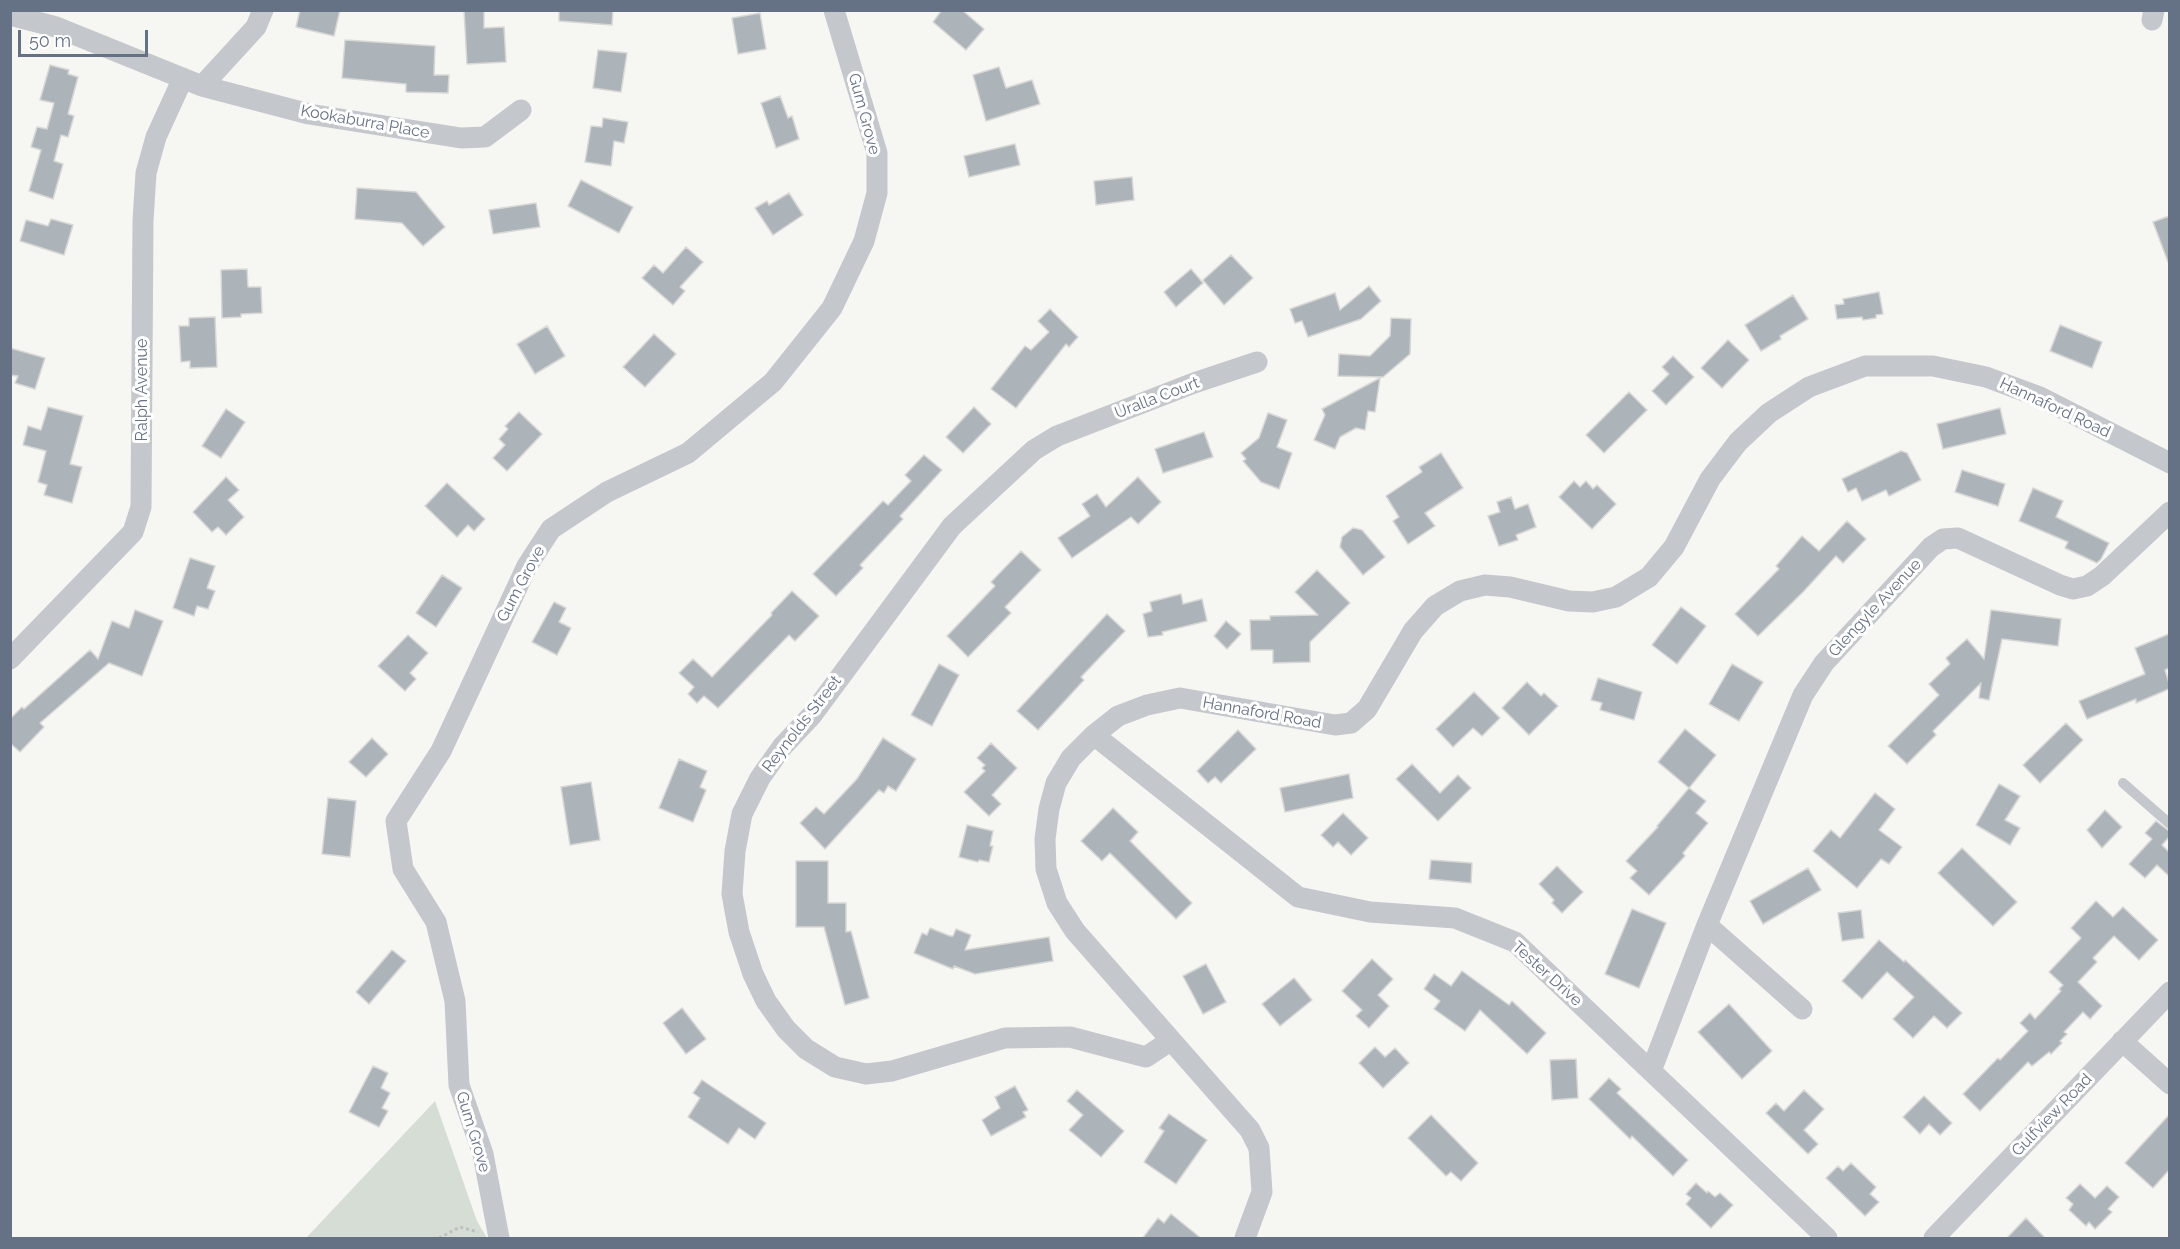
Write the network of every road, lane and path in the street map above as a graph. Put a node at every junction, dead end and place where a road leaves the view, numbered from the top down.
1 (263, 10) edge
2 (834, 10) edge
3 (10, 15) edge
4 (193, 82) junction
5 (521, 110) dead end
6 (1257, 362) dead end
7 (1058, 436) joint
8 (2169, 463) edge
9 (2169, 512) edge
10 (10, 659) edge
11 (1094, 735) junction
12 (2123, 783) dead end
13 (2169, 824) edge
14 (1707, 925) junction
15 (2169, 992) edge
16 (1802, 1009) dead end
17 (1170, 1041) junction
18 (2122, 1041) junction
19 (1650, 1071) junction
20 (2169, 1084) edge
21 (498, 1238) edge
22 (439, 1239) edge
23 (1245, 1239) edge
24 (1827, 1239) edge
25 (1934, 1239) edge

1 - 4 street, Ralph Avenue
2 - 21 street, Gum Grove
3 - 4 street, Kookaburra Place
4 - 5 street, Kookaburra Place
4 - 10 street, Ralph Avenue
6 - 7 street, Uralla Court
7 - 17 street, Reynolds Street
8 - 11 street, Hannaford Road
9 - 14 street, Glengyle Avenue
11 - 17 street, Hannaford Road
11 - 19 street, Tester Drive
12 - 13 lane
14 - 16 street
14 - 19 street, Glengyle Avenue
15 - 18 street, Gulfview Road
17 - 23 street, Hannaford Road
18 - 20 street
18 - 25 street, Gulfview Road
19 - 24 street, Tester Drive
21 - 22 path

